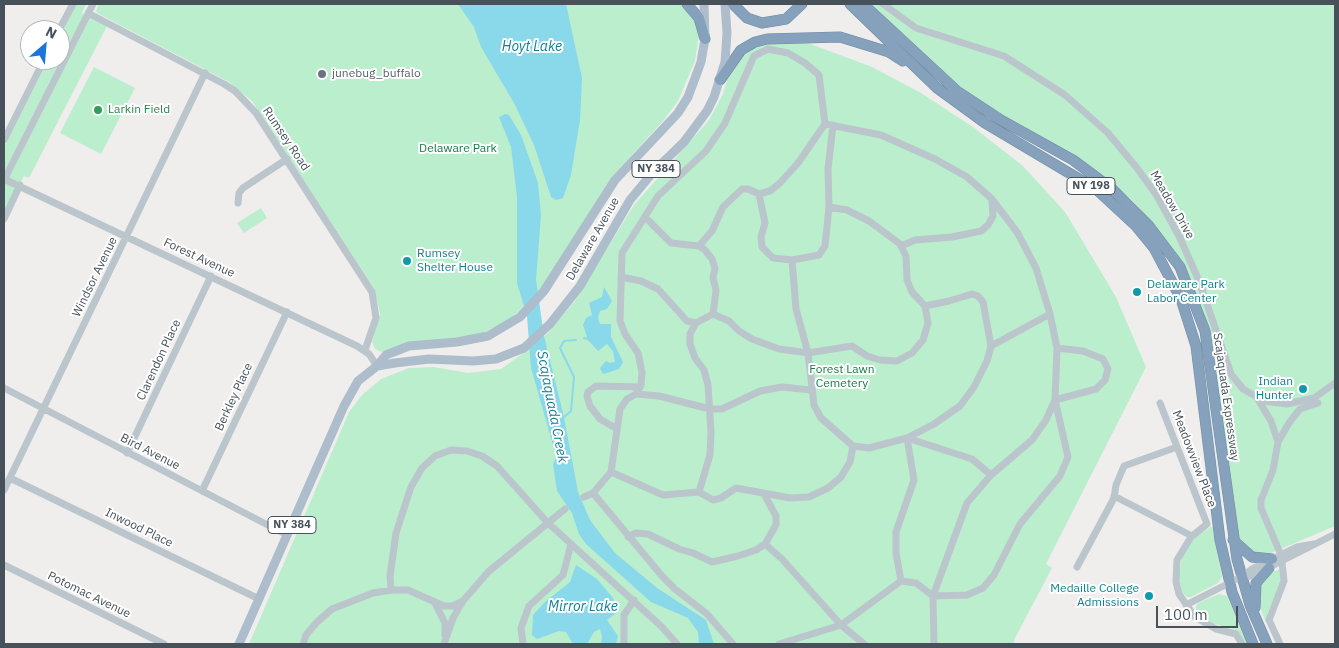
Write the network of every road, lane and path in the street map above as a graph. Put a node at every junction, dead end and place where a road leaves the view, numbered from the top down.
1 (72, 4) edge
2 (93, 4) edge
3 (687, 4) edge
4 (704, 4) edge
5 (725, 4) edge
6 (733, 4) edge
7 (802, 4) edge
8 (850, 4) edge
9 (863, 4) edge
10 (883, 4) edge
11 (88, 13) junction
12 (64, 20) edge
13 (705, 39) junction
14 (39, 70) edge
15 (205, 73) junction
16 (924, 76) junction
17 (720, 80) junction
18 (825, 124) junction
19 (833, 126) junction
20 (4, 140) edge
21 (287, 159) junction
22 (4, 180) edge
23 (20, 186) junction
24 (759, 194) junction
25 (991, 198) junction
26 (238, 204) dead end
27 (830, 207) junction
28 (645, 217) junction
29 (4, 219) edge
30 (127, 236) junction
31 (699, 246) junction
32 (901, 246) junction
33 (792, 260) junction
34 (212, 276) junction
35 (621, 277) junction
36 (925, 306) junction
37 (287, 312) junction
38 (712, 314) junction
39 (1050, 314) junction
40 (696, 323) junction
41 (991, 346) junction
42 (1057, 348) junction
43 (365, 350) junction
44 (808, 353) junction
45 (377, 366) junction
46 (1335, 382) edge
47 (4, 388) edge
48 (638, 390) junction
49 (811, 390) junction
50 (1256, 398) junction
51 (1055, 400) junction
52 (1160, 403) dead end
53 (1318, 403) dead end
54 (43, 409) junction
55 (710, 409) junction
56 (617, 428) junction
57 (907, 438) junction
58 (1278, 442) junction
59 (853, 446) junction
60 (1177, 446) junction
61 (127, 453) junction
62 (611, 472) junction
63 (991, 475) junction
64 (10, 478) junction
65 (4, 490) edge
66 (202, 491) junction
67 (698, 492) junction
68 (593, 493) junction
69 (764, 494) junction
70 (1114, 496) junction
71 (584, 497) dead end
72 (565, 509) dead end
73 (548, 522) junction
74 (1335, 534) edge
75 (287, 535) junction
76 (1192, 536) junction
77 (628, 537) junction
78 (1233, 540) junction
79 (570, 544) junction
80 (766, 544) junction
81 (1276, 561) junction
82 (4, 565) edge
83 (1077, 567) dead end
84 (1241, 578) junction
85 (901, 581) junction
86 (1230, 583) junction
87 (391, 590) junction
88 (933, 596) junction
89 (259, 599) junction
90 (634, 600) junction
91 (463, 601) junction
92 (436, 604) junction
93 (1186, 604) junction
94 (1255, 617) junction
95 (841, 625) junction
96 (1240, 642) edge
97 (444, 643) edge
98 (164, 644) edge
99 (239, 644) edge
100 (303, 644) edge
101 (523, 644) edge
102 (624, 644) edge
103 (677, 644) edge
104 (733, 644) edge
105 (779, 644) edge
106 (864, 644) edge
107 (934, 644) edge
108 (1254, 644) edge
109 (1267, 644) edge
110 (1280, 644) edge

1 - 12 street
2 - 11 street
3 - 13 highway
4 - 13 main road, Delaware Avenue / NY 384
5 - 17 main road, Delaware Avenue / NY 384
6 - 7 highway
8 - 16 highway, Scajaquada Expressway / NY 198
9 - 78 highway, Scajaquada Expressway / NY 198
10 - 50 street, Meadow Drive
11 - 15 street, Rumsey Road
11 - 22 street
13 - 45 main road, Delaware Avenue / NY 384
14 - 20 street
15 - 21 street, Rumsey Road
15 - 30 street, Windsor Avenue
16 - 17 highway
16 - 86 highway, Scajaquada Expressway / NY 198
17 - 45 main road, Delaware Avenue / NY 384
18 - 19 street
18 - 24 street
18 - 28 street
19 - 25 street
19 - 27 street
21 - 26 street
21 - 43 street, Rumsey Road
22 - 23 street, Forest Avenue
23 - 29 street
23 - 30 street, Forest Avenue
24 - 31 street
24 - 33 street
25 - 32 street
25 - 39 street
27 - 32 street
27 - 33 street
28 - 31 street
28 - 35 street
30 - 34 street, Forest Avenue
30 - 54 street, Windsor Avenue
31 - 38 street
32 - 36 street
33 - 44 street
34 - 37 street, Forest Avenue
34 - 61 street, Clarendon Place
35 - 40 street
35 - 48 street
36 - 41 street
36 - 44 street
37 - 43 street, Forest Avenue
37 - 66 street, Berkley Place
38 - 40 street
38 - 44 street
39 - 41 street
39 - 42 street
40 - 55 street
41 - 57 street
42 - 51 street
42 - 51 street
43 - 45 street, Forest Avenue
44 - 49 street
45 - 75 main road, Delaware Avenue / NY 384
46 - 50 street, Meadow Drive
47 - 54 street, Bird Avenue
48 - 55 street
48 - 56 street
48 - 56 street
49 - 55 street
49 - 59 street
50 - 58 street
51 - 63 street
51 - 88 street
52 - 60 street, Meadowview Place
53 - 58 street
54 - 61 street, Bird Avenue
54 - 64 street, Windsor Avenue
55 - 67 street
56 - 62 street
57 - 59 street
57 - 63 street
57 - 85 street
58 - 81 street
59 - 69 street
60 - 70 street
60 - 76 street, Meadowview Place
61 - 66 street, Bird Avenue
62 - 67 street
62 - 68 street
63 - 88 street
64 - 65 street, Windsor Avenue
64 - 89 street, Inwood Place
66 - 75 street, Bird Avenue
67 - 69 street
68 - 71 street
68 - 77 street
69 - 80 street
70 - 76 street
70 - 83 street
72 - 73 street
73 - 79 street
73 - 87 street
73 - 91 street
74 - 81 street
75 - 89 main road, Delaware Avenue / NY 384
76 - 93 street
77 - 80 street
77 - 104 street
78 - 81 highway
78 - 84 highway, Scajaquada Expressway / NY 198
79 - 90 street
79 - 101 street
80 - 95 street
81 - 84 street
81 - 94 highway
81 - 110 street
82 - 98 street, Potomac Avenue
84 - 86 street
84 - 94 highway, Scajaquada Expressway / NY 198
85 - 88 street
85 - 95 street
86 - 93 street
86 - 108 highway, Scajaquada Expressway / NY 198
87 - 92 street
87 - 100 street
88 - 107 street
89 - 99 main road, Delaware Avenue / NY 384
90 - 102 street
90 - 103 street
91 - 92 street
91 - 97 street
92 - 97 street
93 - 96 street
94 - 109 highway, Scajaquada Expressway / NY 198
95 - 105 street
95 - 106 street

